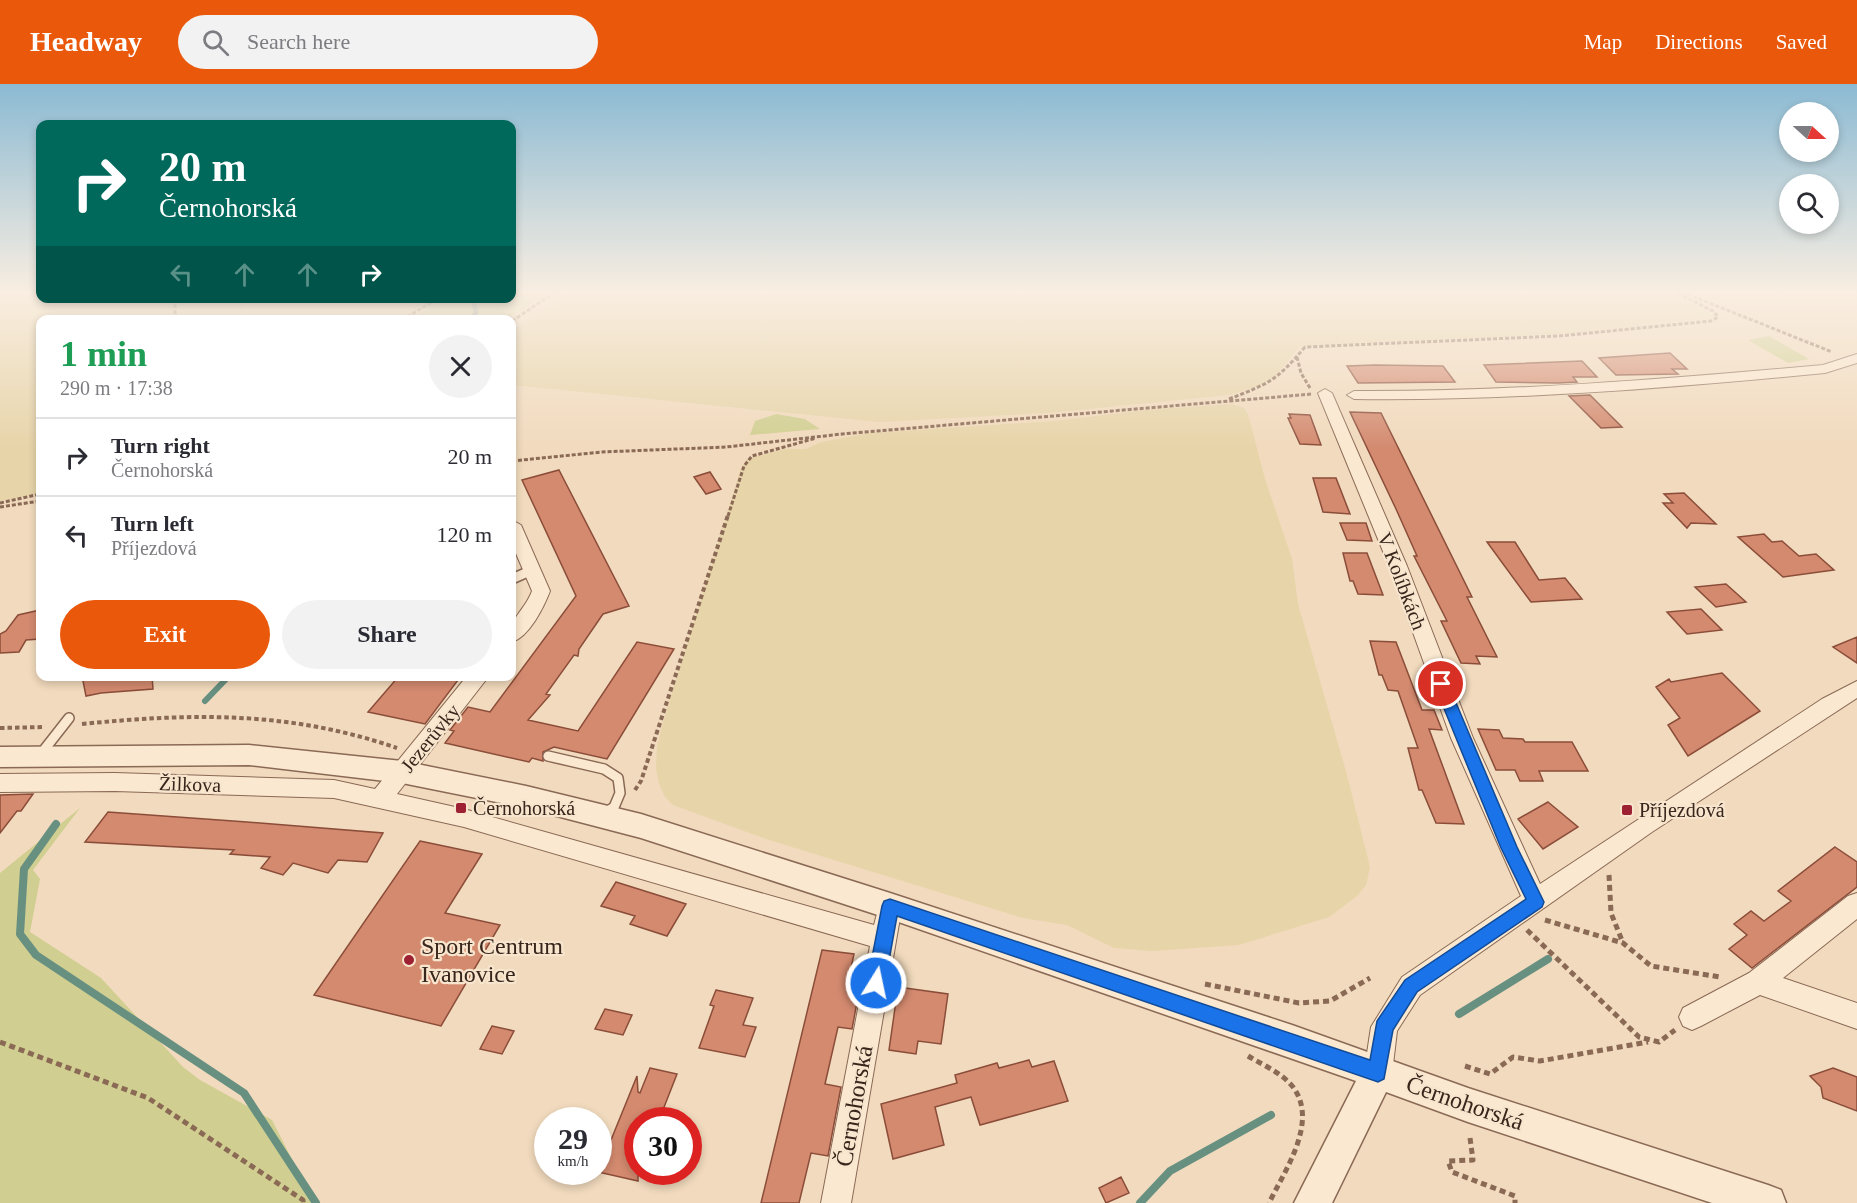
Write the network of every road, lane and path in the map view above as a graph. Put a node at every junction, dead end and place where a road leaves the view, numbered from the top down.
1 (1381, 344) edge
2 (1811, 344) edge
3 (1297, 356) junction
4 (1855, 359) edge
5 (1320, 393) junction
6 (1354, 395) dead end
7 (1228, 400) junction
8 (825, 435) junction
9 (516, 461) edge
10 (36, 495) edge
11 (36, 501) edge
12 (0, 505) edge
13 (516, 534) edge
14 (532, 570) junction
15 (516, 577) edge
16 (516, 630) edge
17 (475, 681) edge
18 (1857, 689) edge
19 (66, 722) junction
20 (0, 728) edge
21 (40, 755) junction
22 (548, 756) dead end
23 (0, 757) edge
24 (410, 764) junction
25 (0, 783) edge
26 (380, 800) junction
27 (619, 808) junction
28 (1609, 874) dead end
29 (1857, 904) edge
30 (890, 906) junction
31 (1538, 910) junction
32 (1527, 929) dead end
33 (884, 939) junction
34 (1623, 944) junction
35 (1702, 974) dead end
36 (1370, 978) dead end
37 (1758, 981) junction
38 (1194, 982) dead end
39 (1857, 1016) edge
40 (1692, 1017) joint
41 (0, 1042) edge
42 (1648, 1042) junction
43 (1245, 1055) dead end
44 (1465, 1066) dead end
45 (1378, 1073) junction
46 (1470, 1138) dead end
47 (303, 1203) edge
48 (836, 1203) edge
49 (1269, 1203) edge
50 (1312, 1203) edge
51 (1515, 1203) edge
52 (1768, 1203) edge

1 - 3 path
2 - 4 path
3 - 5 path
3 - 7 path
4 - 6 street
5 - 7 path
5 - 31 street, V Kolíbkách
7 - 8 path
8 - 9 path
8 - 27 path
10 - 12 path
11 - 12 path
13 - 14 street
14 - 15 lane
14 - 16 street
17 - 24 street, Jezerůvky
18 - 31 street
19 - 20 path
19 - 21 lane
19 - 24 path
21 - 23 street
21 - 24 street, Černohorská
22 - 27 lane
24 - 26 street, Jezerůvky
24 - 27 street, Černohorská
25 - 26 street, Žilkova
26 - 33 street
27 - 30 street, Černohorská
28 - 34 path
29 - 37 street
30 - 33 street, Černohorská
30 - 45 street, Černohorská
31 - 34 path
31 - 45 street
32 - 42 path
33 - 48 street, Černohorská
34 - 35 path
36 - 38 path
37 - 39 street
37 - 40 street
40 - 42 path
41 - 47 path
42 - 44 path
43 - 49 path
45 - 50 street
45 - 52 street, Černohorská
46 - 51 path

